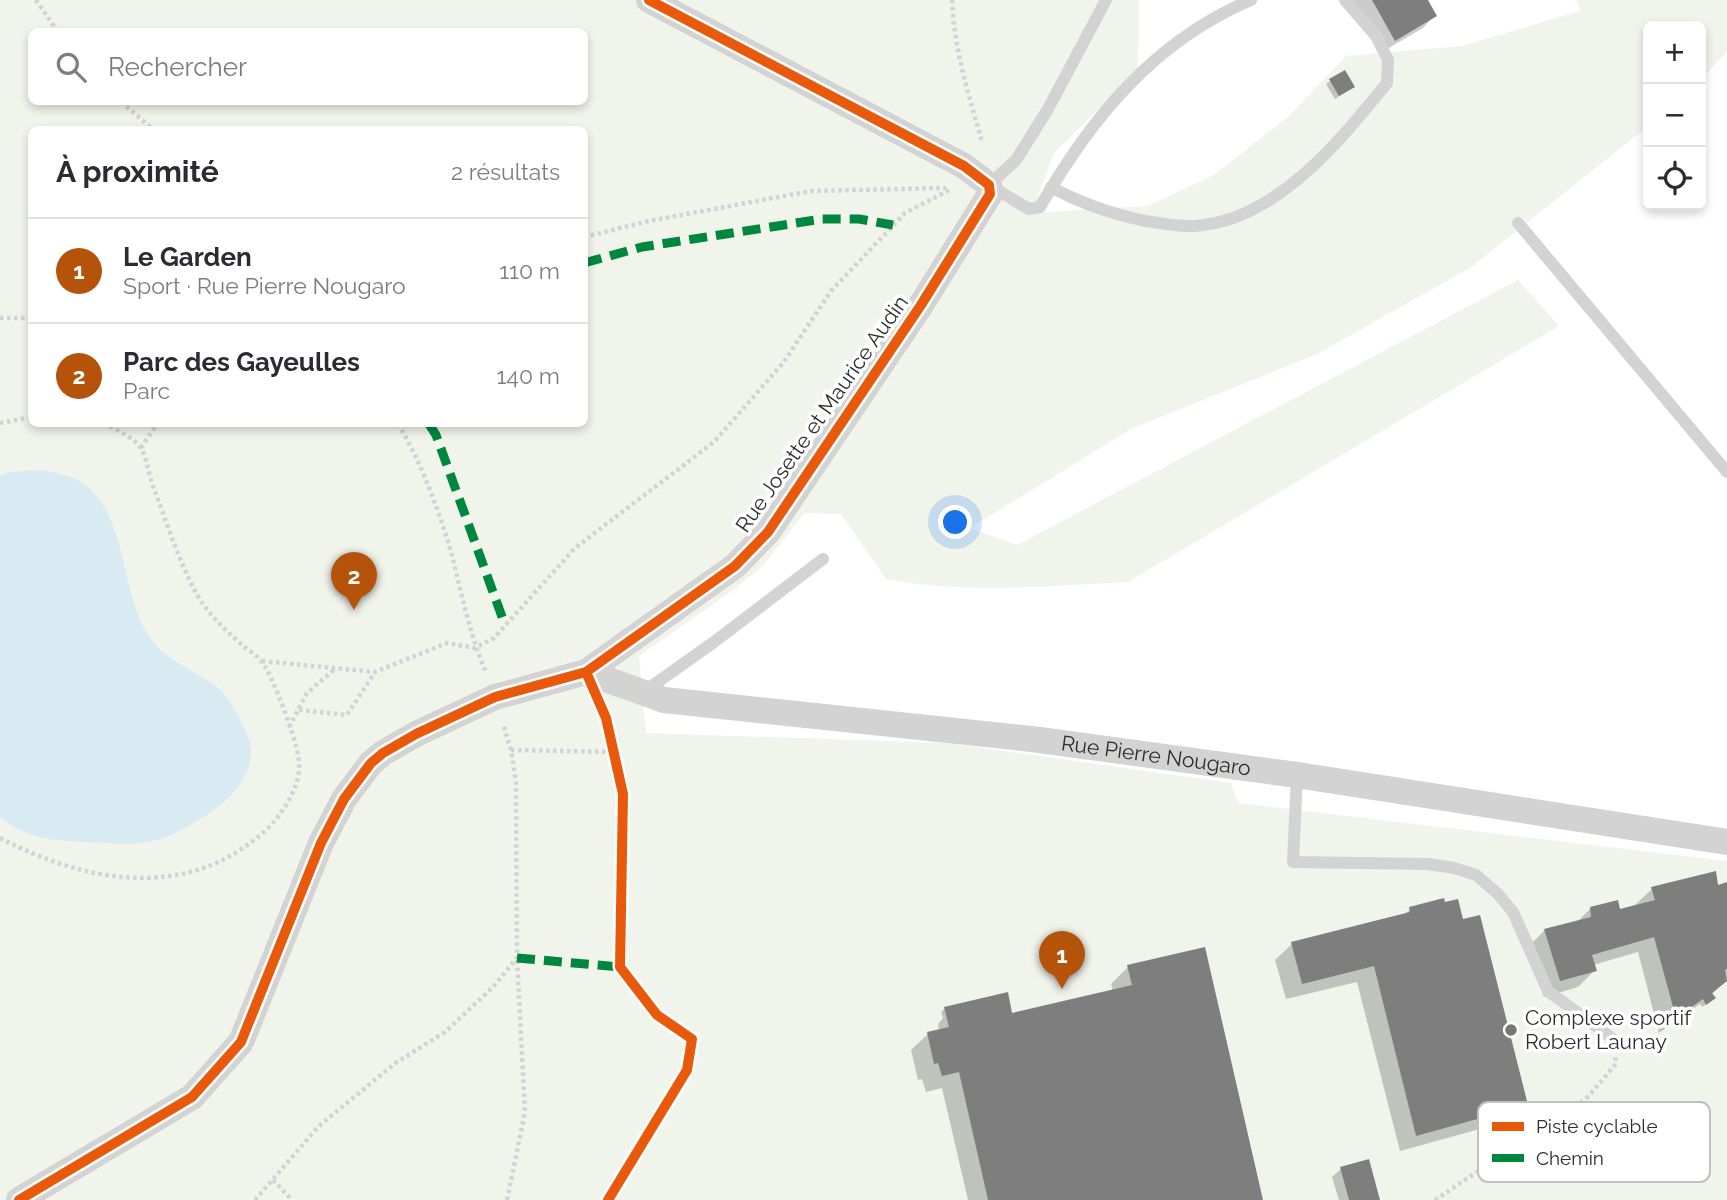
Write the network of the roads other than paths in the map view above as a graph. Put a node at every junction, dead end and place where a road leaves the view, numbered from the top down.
1 (649, 0) edge
2 (1106, 0) edge
3 (1251, 0) edge
4 (1345, 0) edge
5 (989, 185) junction
6 (1051, 187) junction
7 (1518, 223) dead end
8 (1727, 472) edge
9 (822, 559) dead end
10 (586, 672) junction
11 (642, 694) junction
12 (1297, 775) junction
13 (1727, 842) edge
14 (1612, 1038) road end
15 (19, 1200) edge

1 - 5 street
2 - 5 lane
3 - 6 lane
4 - 6 lane
5 - 6 lane
5 - 10 street, Rue Josette et Maurice Audin
7 - 8 lane
9 - 11 lane
10 - 11 street, Rue Pierre Nougaro
10 - 15 street, Rue Josette et Maurice Audin
11 - 12 street, Rue Pierre Nougaro
12 - 13 street, Rue Pierre Nougaro
12 - 14 lane

